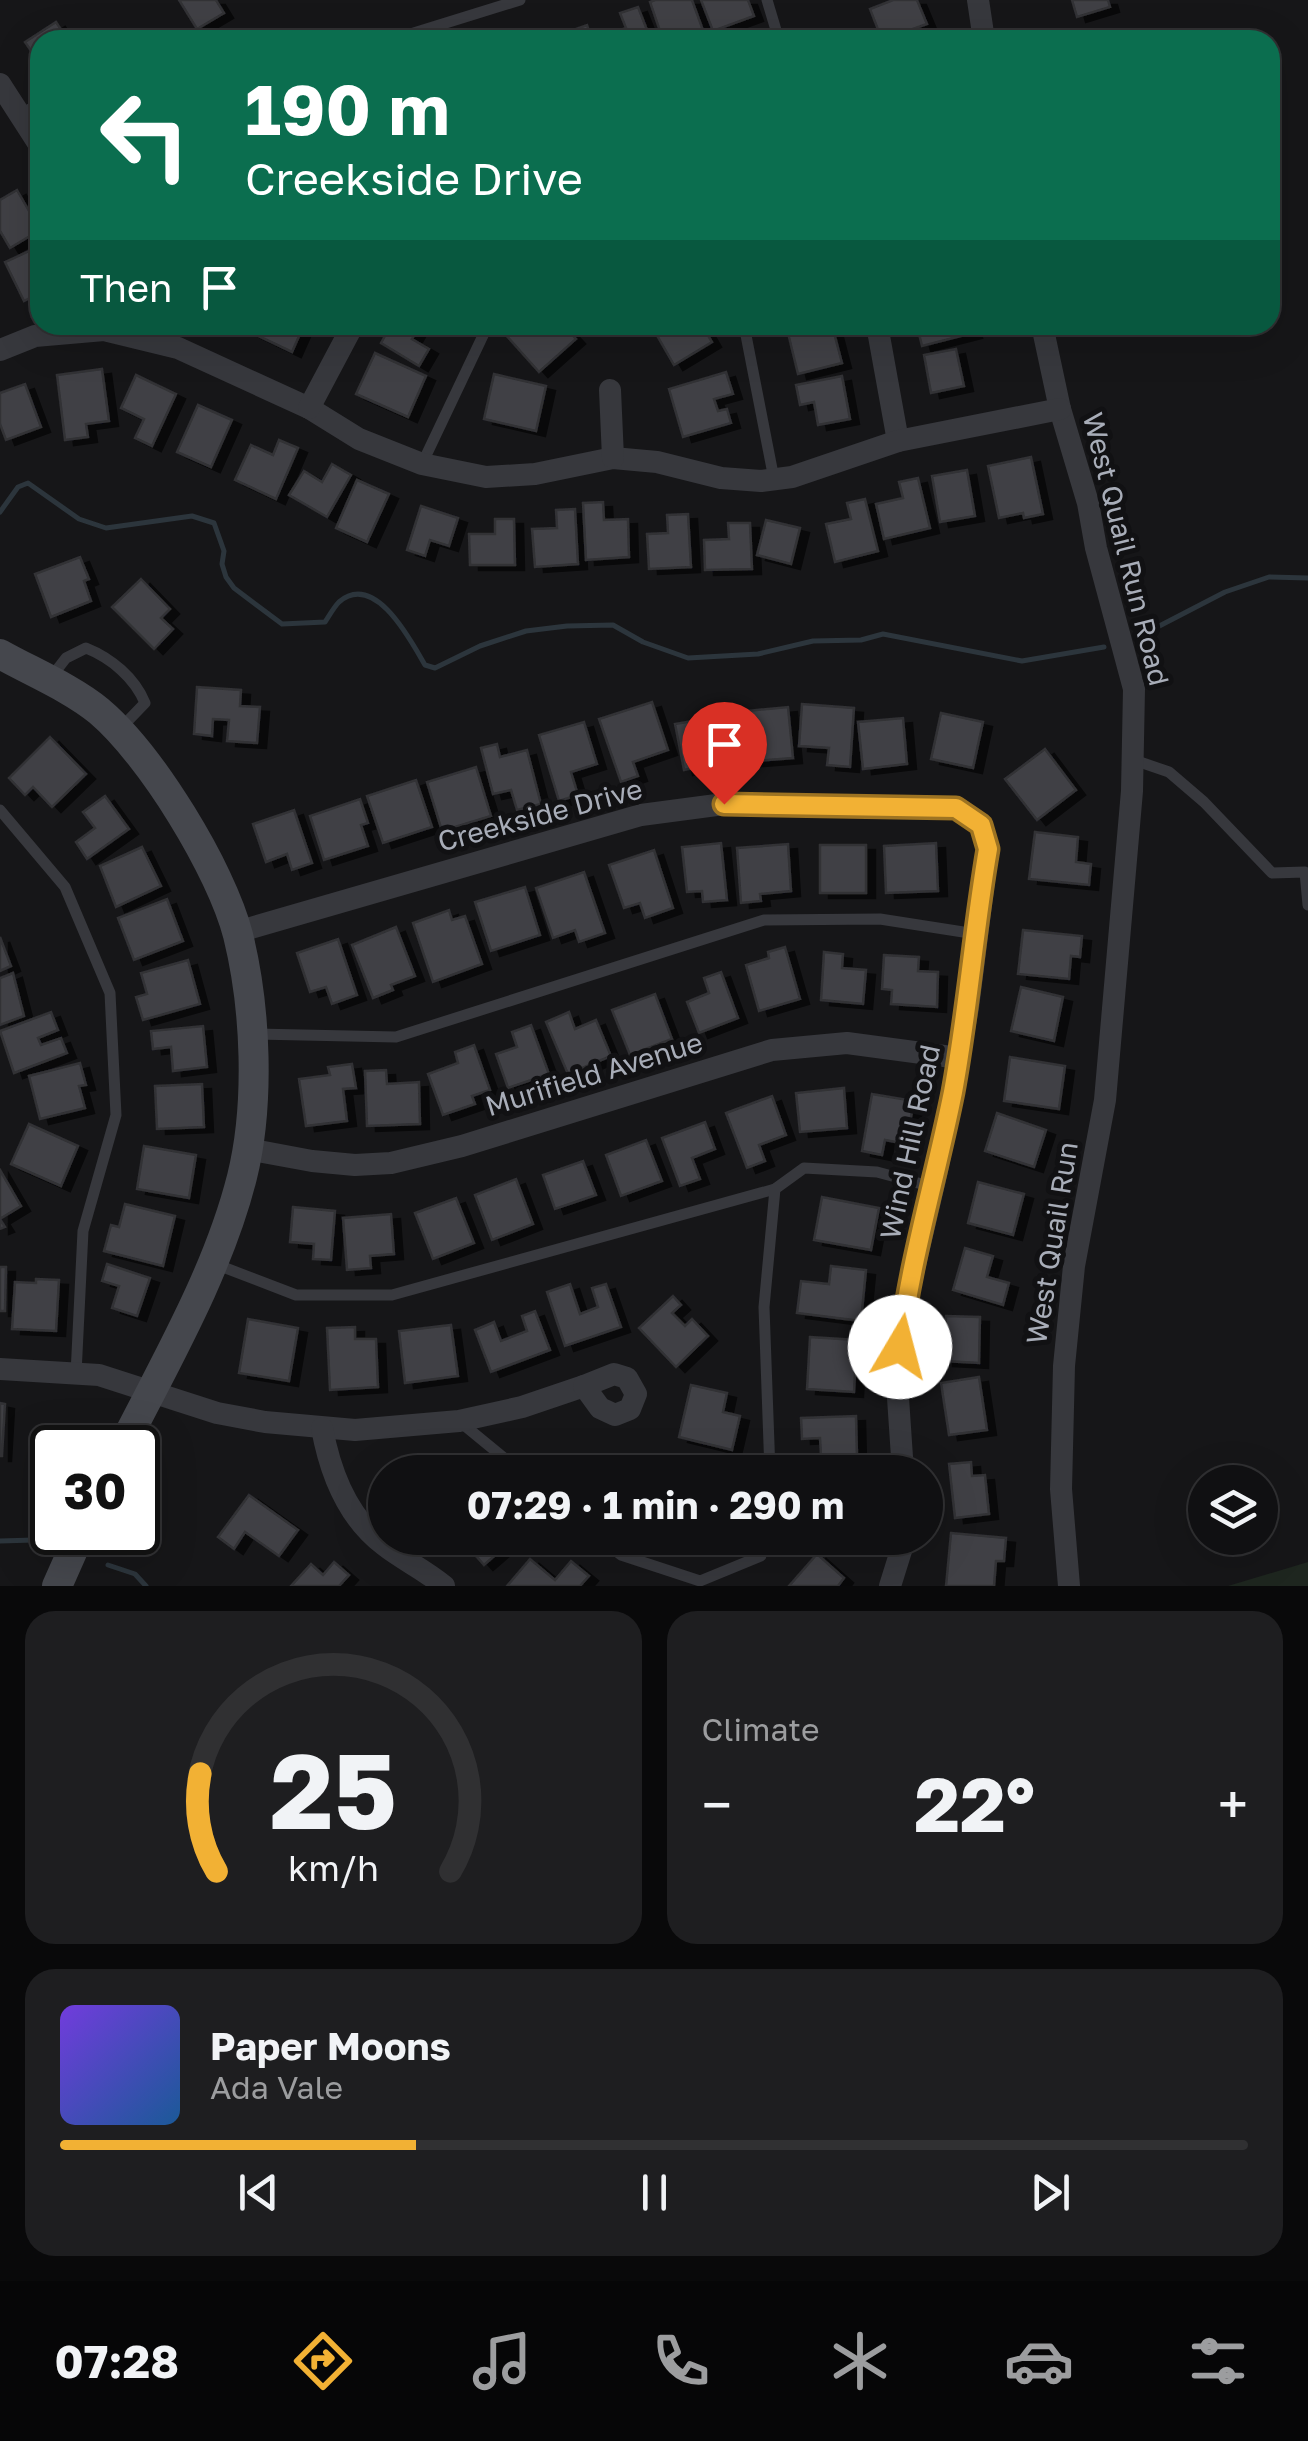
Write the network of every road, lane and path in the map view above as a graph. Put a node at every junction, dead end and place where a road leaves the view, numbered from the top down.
1 (520, 0) edge
2 (767, 0) edge
3 (978, 0) edge
4 (424, 30) edge
5 (776, 30) edge
6 (982, 30) edge
7 (0, 84) edge
8 (30, 109) edge
9 (44, 335) edge
10 (130, 335) edge
11 (348, 335) edge
12 (483, 335) edge
13 (746, 335) edge
14 (879, 335) edge
15 (1044, 335) edge
16 (1, 346) edge
17 (610, 390) dead end
18 (309, 408) junction
19 (1060, 409) junction
20 (898, 441) junction
21 (612, 458) junction
22 (422, 464) junction
23 (774, 479) junction
24 (0, 654) edge
25 (48, 681) junction
26 (119, 730) junction
27 (1134, 760) junction
28 (0, 810) edge
29 (981, 825) joint
30 (1308, 905) edge
31 (1120, 909) joint
32 (238, 932) junction
33 (976, 934) junction
34 (252, 1034) junction
35 (959, 1058) junction
36 (246, 1149) junction
37 (933, 1187) junction
38 (775, 1188) junction
39 (211, 1262) junction
40 (0, 1369) edge
41 (76, 1374) junction
42 (584, 1386) dead end
43 (150, 1392) junction
44 (458, 1421) junction
45 (134, 1425) edge
46 (322, 1428) junction
47 (499, 1455) edge
48 (769, 1455) edge
49 (902, 1455) edge
50 (71, 1555) edge
51 (621, 1555) edge
52 (761, 1555) edge
53 (900, 1555) edge
54 (57, 1586) edge
55 (444, 1586) edge
56 (890, 1586) edge
57 (1069, 1586) edge

1 - 4 lane
2 - 5 lane
3 - 6 street
7 - 8 street
9 - 16 street
10 - 18 street
11 - 18 street
12 - 22 lane
13 - 23 lane
14 - 20 street
15 - 19 street, West Quail Run Road
17 - 21 street
18 - 22 street
19 - 20 street
19 - 27 street, West Quail Run Road
20 - 23 street
21 - 22 street
21 - 23 street
24 - 25 street
25 - 26 street
25 - 26 lane
26 - 32 street
27 - 30 lane
27 - 31 street, West Quail Run Road
28 - 41 lane
29 - 32 street, Creekside Drive
29 - 33 street, Wind Hill Road
31 - 57 street, West Quail Run
32 - 34 street
33 - 34 lane
33 - 35 street, Wind Hill Road
34 - 36 street
35 - 36 street, Murifield Avenue
35 - 37 street, Wind Hill Road
36 - 39 street
37 - 38 lane
37 - 49 street, Wind Hill Road
38 - 39 lane
38 - 48 lane
39 - 43 street
40 - 41 street
41 - 43 street
42 - 44 street
43 - 45 street
43 - 46 street
44 - 46 street
44 - 47 lane
46 - 55 street
50 - 54 street
51 - 52 lane
53 - 56 street

